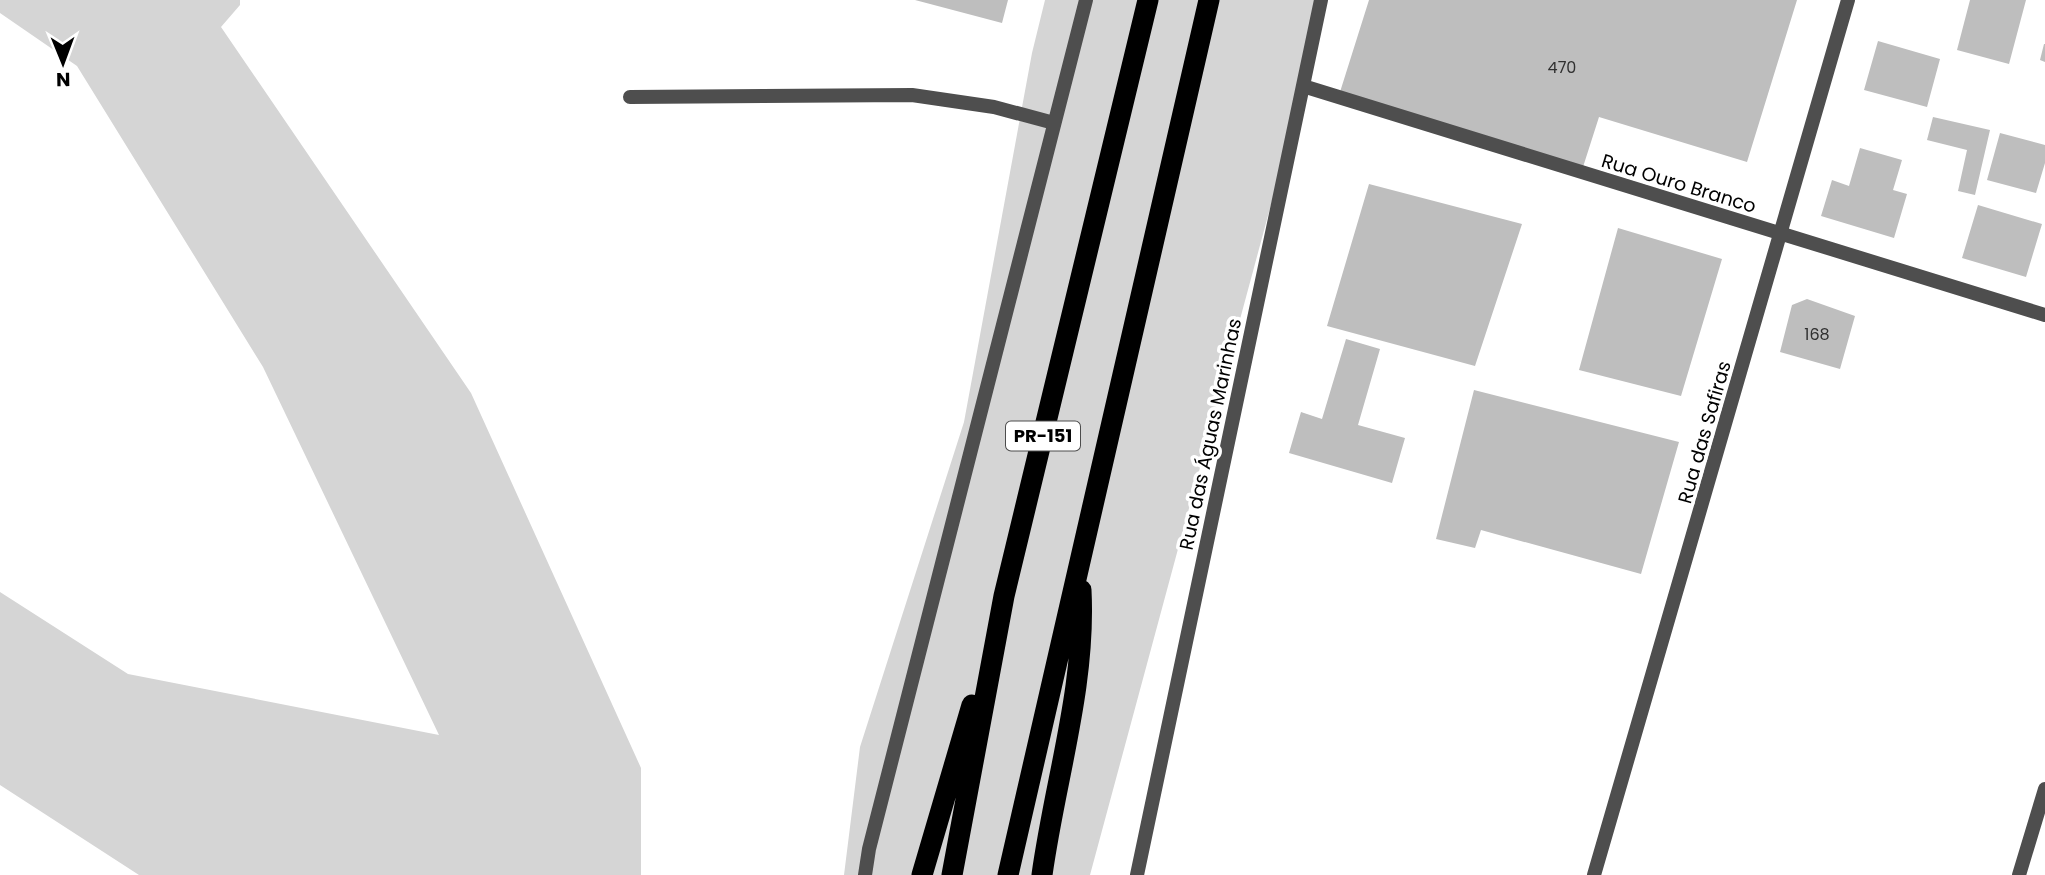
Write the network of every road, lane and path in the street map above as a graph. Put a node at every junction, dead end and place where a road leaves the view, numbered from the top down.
1 (1086, 0) edge
2 (1148, 0) edge
3 (1209, 0) edge
4 (1321, 0) edge
5 (1848, 0) edge
6 (1303, 86) junction
7 (630, 97) dead end
8 (1054, 123) junction
9 (1779, 234) junction
10 (2045, 315) edge
11 (1079, 566) junction
12 (1004, 596) junction
13 (2045, 789) edge
14 (865, 875) edge
15 (922, 875) edge
16 (952, 875) edge
17 (1008, 875) edge
18 (1042, 875) edge
19 (1137, 875) edge
20 (1594, 875) edge
21 (2019, 875) edge

1 - 8 street, PR-151
2 - 12 highway, PR-151
3 - 11 highway, PR-151
4 - 6 street, Rua das Águas Marinhas
5 - 9 street, Rua das Safiras
6 - 9 street, Rua Ouro Branco
6 - 19 street, Rua das Águas Marinhas
7 - 8 street
8 - 14 street, PR-151
9 - 10 street, Rua Ouro Branco
9 - 20 street, Rua das Safiras
11 - 17 highway, PR-151
11 - 18 highway
12 - 15 highway
12 - 16 highway, PR-151
13 - 21 street

